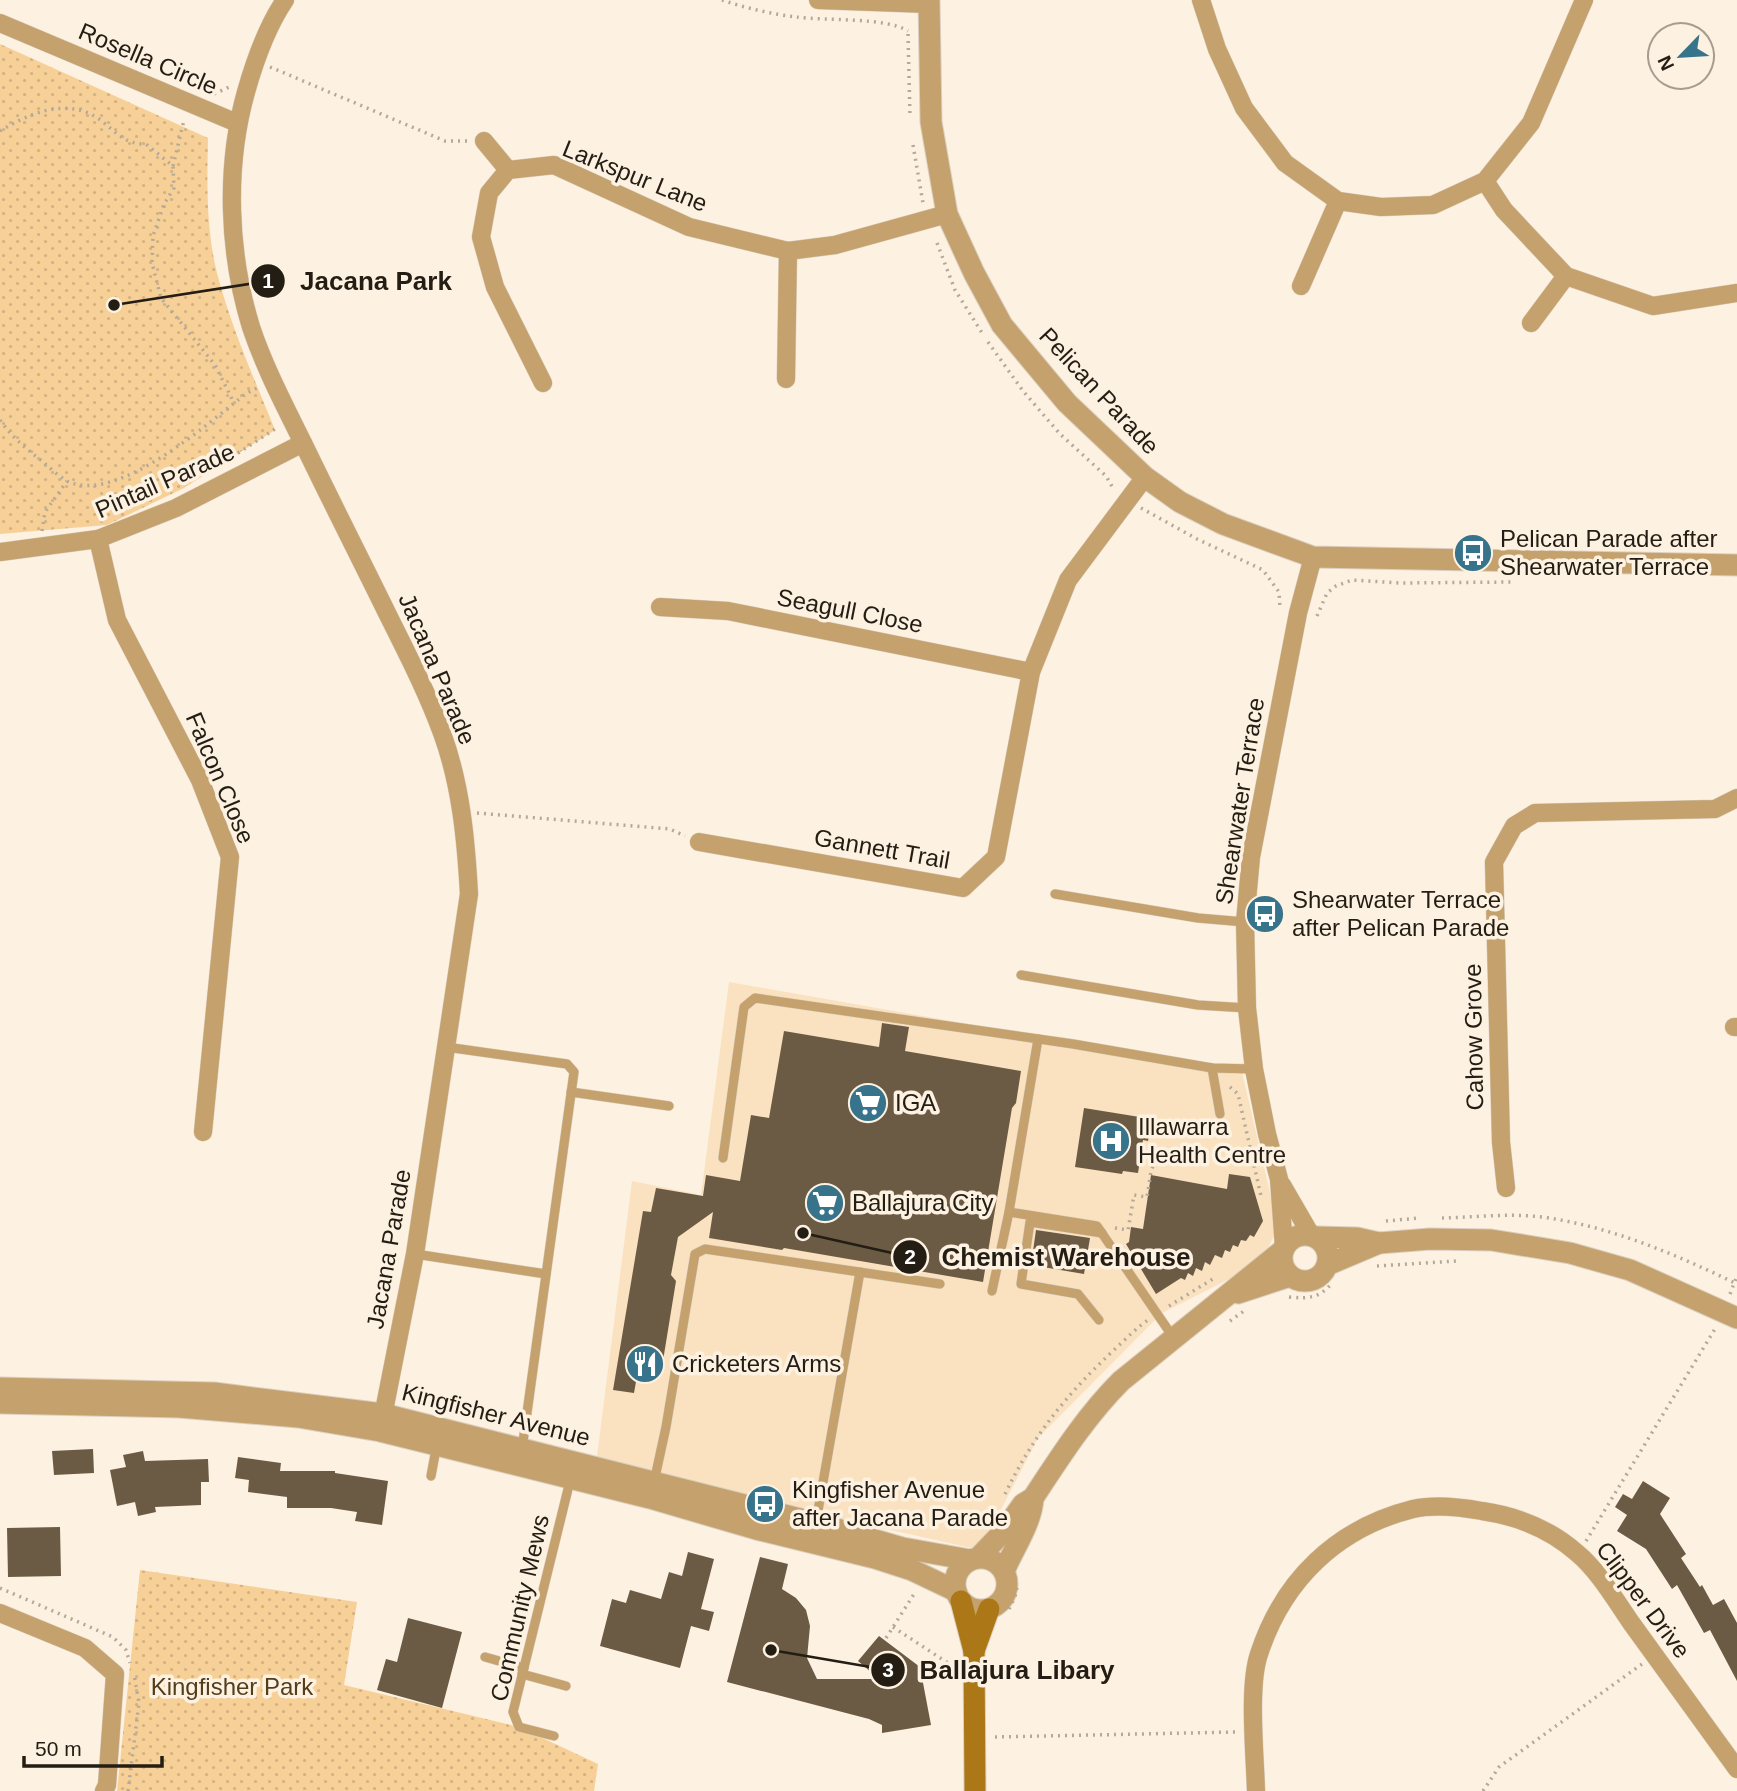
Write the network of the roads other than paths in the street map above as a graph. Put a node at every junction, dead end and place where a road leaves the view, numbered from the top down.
1 (285, 0) edge
2 (818, 0) edge
3 (1201, 0) edge
4 (1584, 0) edge
5 (929, 2) edge
6 (1, 25) edge
7 (237, 123) junction
8 (484, 141) road end
9 (508, 170) junction
10 (1485, 181) junction
11 (1338, 201) junction
12 (947, 214) junction
13 (788, 251) junction
14 (1566, 276) junction
15 (1301, 286) dead end
16 (1737, 293) edge
17 (1531, 323) dead end
18 (786, 379) dead end
19 (543, 383) dead end
20 (303, 443) junction
21 (1145, 477) junction
22 (98, 539) junction
23 (0, 552) edge
24 (1313, 557) junction
25 (1737, 565) edge
26 (660, 607) dead end
27 (1031, 672) junction
28 (1737, 798) edge
29 (699, 842) road end
30 (1055, 894) dead end
31 (1245, 922) junction
32 (1021, 975) dead end
33 (1247, 1008) junction
34 (1038, 1039) junction
35 (446, 1047) junction
36 (1212, 1068) junction
37 (1254, 1069) junction
38 (571, 1092) junction
39 (669, 1106) dead end
40 (1220, 1114) dead end
41 (203, 1132) dead end
42 (723, 1157) dead end
43 (1279, 1179) junction
44 (1506, 1188) dead end
45 (1009, 1212) junction
46 (1100, 1230) junction
47 (1314, 1236) junction
48 (1379, 1243) junction
49 (1283, 1250) junction
50 (415, 1254) junction
51 (1333, 1270) junction
52 (860, 1272) junction
53 (545, 1274) junction
54 (1290, 1276) junction
55 (940, 1284) dead end
56 (992, 1291) dead end
57 (1229, 1296) junction
58 (1737, 1318) edge
59 (1099, 1320) dead end
60 (1173, 1337) junction
61 (0, 1388) edge
62 (0, 1403) edge
63 (381, 1423) junction
64 (439, 1436) junction
65 (520, 1457) junction
66 (572, 1470) junction
67 (431, 1476) dead end
68 (652, 1490) junction
69 (1033, 1498) junction
70 (814, 1532) junction
71 (974, 1559) junction
72 (1010, 1572) junction
73 (958, 1596) junction
74 (997, 1612) junction
75 (0, 1613) edge
76 (967, 1654) junction
77 (485, 1657) dead end
78 (523, 1671) junction
79 (566, 1686) dead end
80 (554, 1736) dead end
81 (1737, 1769) edge
82 (973, 1789) edge
83 (104, 1791) edge
84 (1256, 1791) edge

1 - 7 street, Jacana Parade
2 - 5 street
3 - 11 street
4 - 10 street
5 - 12 street, Pelican Parade
6 - 7 street, Rosella Circle
7 - 20 street, Jacana Parade
8 - 9 street
9 - 13 street, Larkspur Lane
9 - 19 street
10 - 11 street
10 - 14 street
11 - 15 street
12 - 13 street, Larkspur Lane
12 - 21 street, Pelican Parade
13 - 18 street
14 - 16 street
14 - 17 street
20 - 22 street, Pintail Parade
20 - 35 street, Jacana Parade
21 - 24 street, Pelican Parade
21 - 27 street, Gannett Trail
22 - 23 street, Pintail Parade
22 - 41 street, Falcon Close
24 - 25 street, Pelican Parade
24 - 31 street, Shearwater Terrace
26 - 27 street, Seagull Close
27 - 29 street, Gannett Trail
28 - 44 street, Cahow Grove
30 - 31 lane
31 - 33 street, Shearwater Terrace
32 - 33 lane
33 - 37 street, Shearwater Terrace
34 - 36 lane
34 - 42 lane
34 - 45 lane
35 - 38 lane
35 - 50 street, Jacana Parade
36 - 37 lane
36 - 40 lane
37 - 43 street, Shearwater Terrace
38 - 39 lane
38 - 53 lane
43 - 47 street, Shearwater Terrace
43 - 49 street, Shearwater Terrace
45 - 46 lane
45 - 56 lane
46 - 59 lane
46 - 60 lane
47 - 48 street
47 - 49 street
47 - 51 street
48 - 51 street
48 - 58 street
49 - 54 street
49 - 57 street
50 - 53 lane
50 - 63 street, Jacana Parade
51 - 54 street
52 - 55 lane
52 - 68 lane
52 - 70 lane
53 - 65 lane
54 - 57 street
57 - 60 street
60 - 69 street
61 - 63 street, Kingfisher Avenue
62 - 63 street, Kingfisher Avenue
63 - 64 street, Kingfisher Avenue
64 - 65 street, Kingfisher Avenue
64 - 67 lane
65 - 66 street, Kingfisher Avenue
66 - 68 street, Kingfisher Avenue
66 - 78 lane, Community Mews
68 - 70 street, Kingfisher Avenue
69 - 71 street
69 - 72 street
70 - 71 street, Kingfisher Avenue
70 - 73 street, Kingfisher Avenue
71 - 72 street
71 - 73 street
72 - 74 street
73 - 74 street
73 - 76 main road
74 - 76 main road
75 - 83 street
76 - 82 main road
77 - 78 lane
78 - 79 lane
78 - 80 lane, Community Mews
81 - 84 street, Clipper Drive

